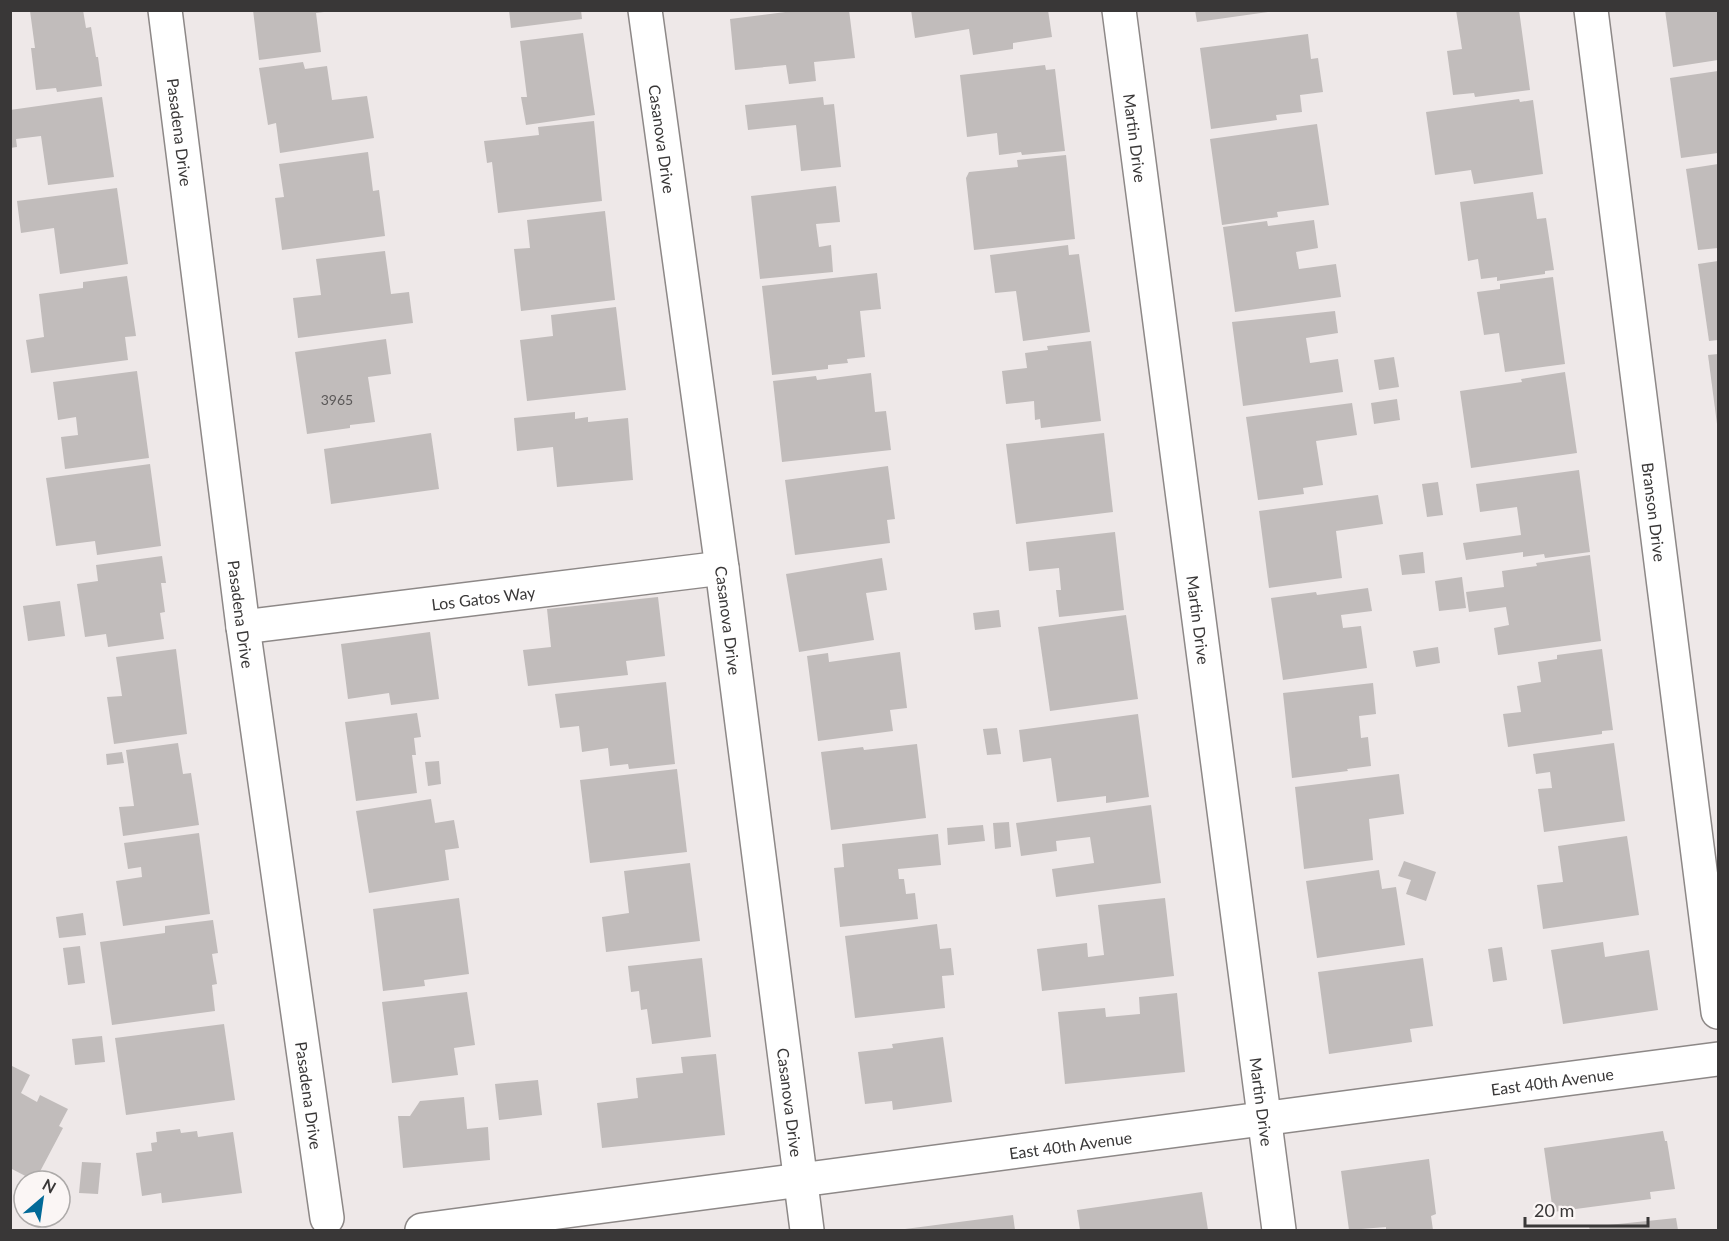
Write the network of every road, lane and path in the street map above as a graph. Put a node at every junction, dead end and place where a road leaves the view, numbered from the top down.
1 (165, 10) edge
2 (645, 10) edge
3 (1119, 10) edge
4 (1591, 10) edge
5 (722, 568) junction
6 (243, 627) junction
7 (1719, 1012) edge
8 (1719, 1059) edge
9 (1264, 1118) junction
10 (801, 1181) junction
11 (328, 1226) edge
12 (422, 1230) edge
13 (807, 1230) edge
14 (1279, 1230) edge

1 - 6 street, Pasadena Drive
2 - 5 street, Casanova Drive
3 - 9 street, Martin Drive
4 - 7 street, Branson Drive
5 - 6 street, Los Gatos Way
5 - 10 street, Casanova Drive
6 - 11 street, Pasadena Drive
8 - 9 street, East 40th Avenue
9 - 10 street, East 40th Avenue
9 - 14 street, Martin Drive
10 - 12 street, East 40th Avenue
10 - 13 street, Casanova Drive

